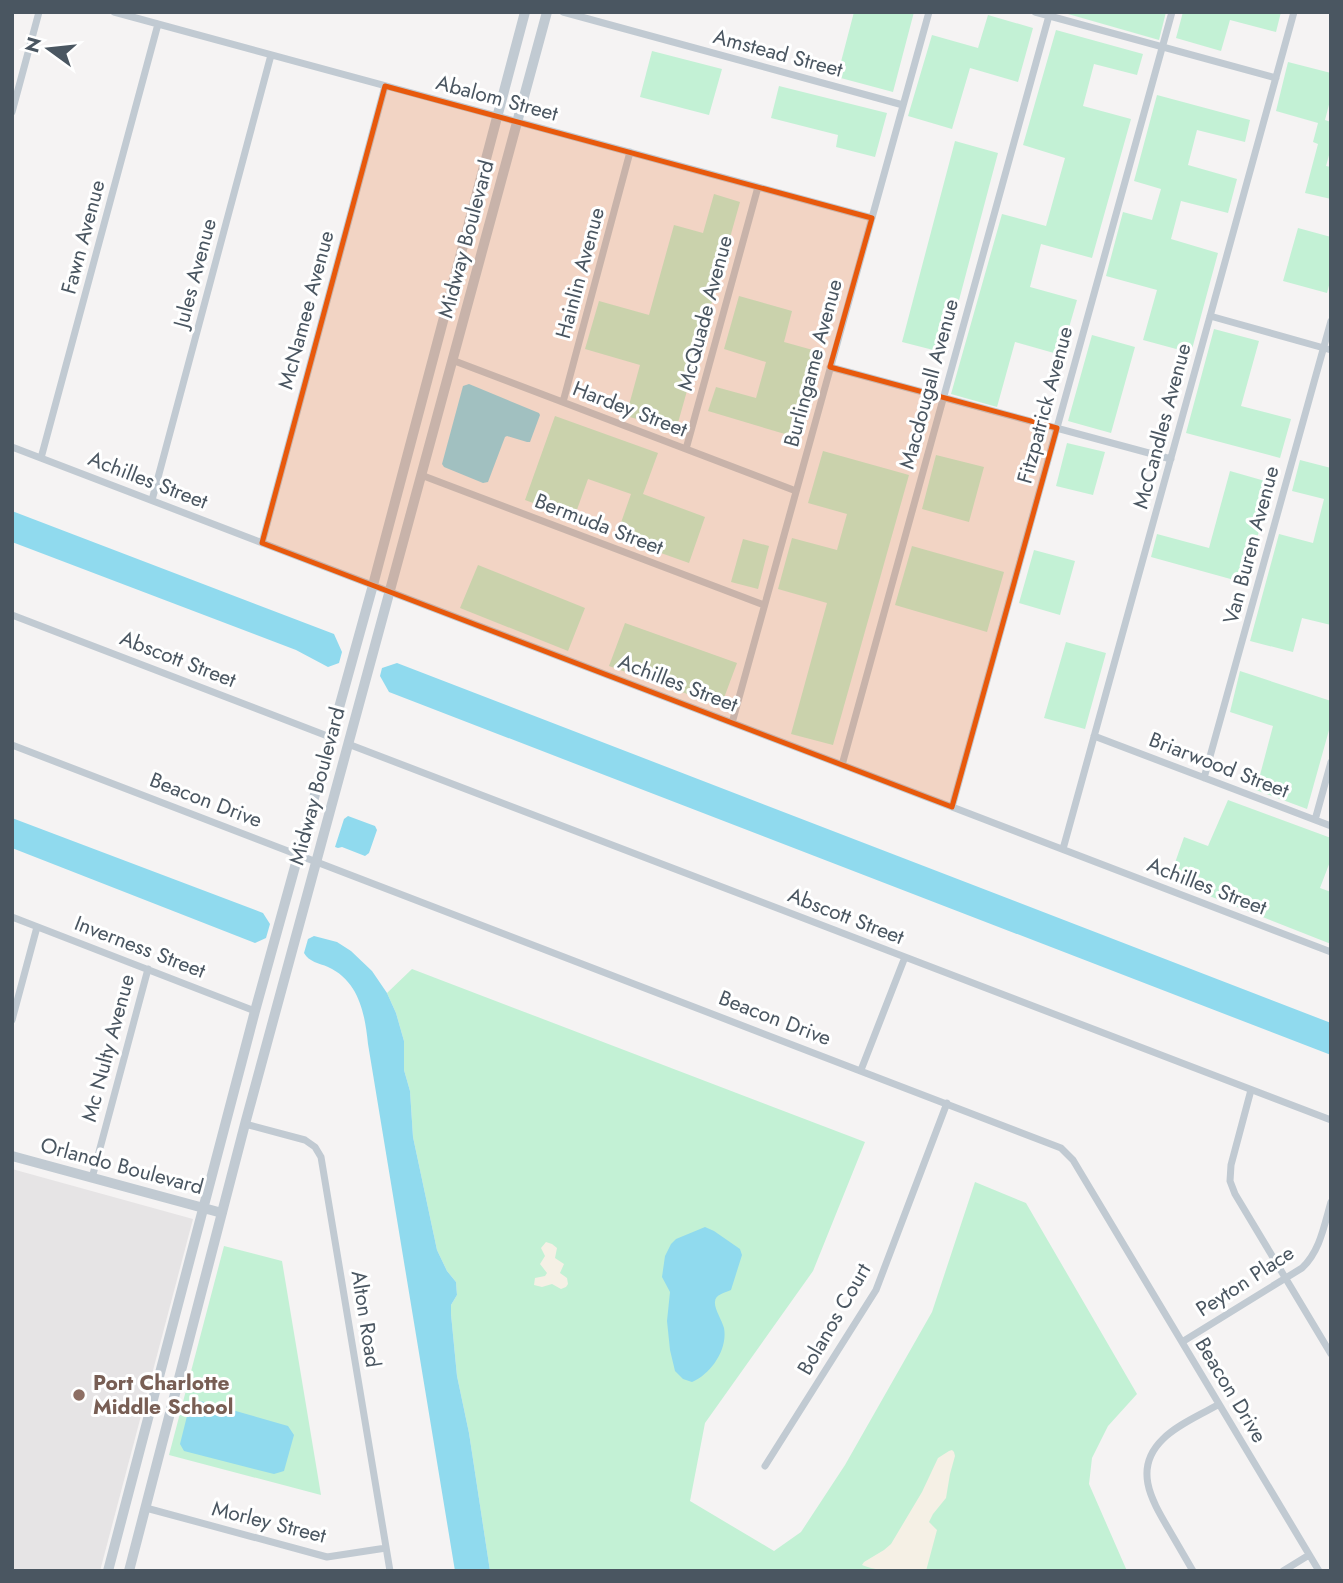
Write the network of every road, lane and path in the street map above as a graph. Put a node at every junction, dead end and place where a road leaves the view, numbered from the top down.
1 (39, 12) edge
2 (114, 12) edge
3 (525, 12) edge
4 (547, 12) edge
5 (563, 12) edge
6 (929, 12) edge
7 (1035, 12) edge
8 (1172, 12) edge
9 (1294, 12) edge
10 (1050, 14) edge
11 (158, 24) junction
12 (1163, 47) junction
13 (271, 55) junction
14 (1276, 78) junction
15 (385, 86) junction
16 (903, 105) junction
17 (12, 112) edge
18 (497, 117) junction
19 (518, 122) junction
20 (631, 152) junction
21 (758, 187) junction
22 (872, 218) junction
23 (1210, 316) junction
24 (1331, 321) edge
25 (1327, 349) edge
26 (452, 360) junction
27 (830, 367) junction
28 (944, 398) junction
29 (563, 402) junction
30 (1057, 428) junction
31 (12, 447) edge
32 (686, 449) junction
33 (41, 458) junction
34 (1171, 459) junction
35 (421, 475) junction
36 (796, 491) junction
37 (152, 500) junction
38 (262, 543) junction
39 (373, 585) junction
40 (389, 592) junction
41 (764, 605) junction
42 (12, 615) edge
43 (732, 723) junction
44 (1094, 736) junction
45 (330, 737) junction
46 (348, 744) junction
47 (12, 745) edge
48 (1331, 762) edge
49 (842, 765) junction
50 (1204, 778) junction
51 (952, 807) junction
52 (1315, 820) junction
53 (1331, 826) edge
54 (1063, 849) junction
55 (298, 854) junction
56 (316, 861) junction
57 (12, 917) edge
58 (37, 926) junction
59 (1331, 952) edge
60 (905, 957) junction
61 (148, 969) junction
62 (255, 1011) junction
63 (12, 1020) edge
64 (861, 1070) junction
65 (1251, 1090) junction
66 (947, 1103) junction
67 (1331, 1120) edge
68 (245, 1124) junction
69 (12, 1156) edge
70 (92, 1178) junction
71 (1331, 1202) edge
72 (203, 1208) junction
73 (222, 1213) junction
74 (1286, 1279) junction
75 (1182, 1342) junction
76 (1331, 1354) edge
77 (1219, 1404) junction
78 (765, 1466) dead end
79 (146, 1508) junction
80 (386, 1548) junction
81 (1309, 1555) junction
82 (108, 1571) edge
83 (129, 1571) edge
84 (390, 1571) edge
85 (1193, 1571) edge
86 (1283, 1571) edge
87 (1319, 1571) edge

1 - 17 street
2 - 11 street, Abalom Street
3 - 18 street, Midway Boulevard
4 - 19 street, Midway Boulevard
5 - 16 street, Amstead Street
6 - 16 street, Burlingame Avenue
7 - 10 street
8 - 12 street, Fitzpatrick Avenue
9 - 14 street, McCandles Avenue
10 - 12 street
10 - 28 street, Macdougall Avenue
11 - 13 street, Abalom Street
11 - 33 street, Fawn Avenue
12 - 14 street
12 - 30 street, Fitzpatrick Avenue
13 - 15 street, Abalom Street
13 - 37 street, Jules Avenue
14 - 23 street, McCandles Avenue
15 - 18 street, Abalom Street
15 - 38 street, McNamee Avenue
16 - 22 street, Burlingame Avenue
18 - 19 street, Abalom Street
18 - 39 street, Midway Boulevard
19 - 20 street, Abalom Street
19 - 26 street, Midway Boulevard
20 - 21 street, Abalom Street
20 - 29 street, Hainlin Avenue
21 - 22 street, Abalom Street
21 - 32 street, McQuade Avenue
22 - 27 street, Burlingame Avenue
23 - 25 street
23 - 34 street, McCandles Avenue
24 - 25 street, Van Buren Avenue
25 - 50 street, Van Buren Avenue
26 - 29 street, Hardey Street
26 - 35 street, Midway Boulevard
27 - 28 street
27 - 36 street, Burlingame Avenue
28 - 30 street
28 - 49 street, Macdougall Avenue
29 - 32 street, Hardey Street
30 - 34 street
30 - 51 street, Fitzpatrick Avenue
31 - 33 street, Achilles Street
32 - 36 street, Hardey Street
33 - 37 street, Achilles Street
34 - 44 street, McCandles Avenue
35 - 40 street, Midway Boulevard
35 - 41 street, Bermuda Street
36 - 41 street, Burlingame Avenue
37 - 38 street, Achilles Street
38 - 39 street, Achilles Street
39 - 40 street, Achilles Street
39 - 45 street, Midway Boulevard
40 - 43 street, Achilles Street
40 - 46 street, Midway Boulevard
41 - 43 street, Burlingame Avenue
42 - 45 street, Abscott Street
43 - 49 street, Achilles Street
44 - 50 street, Briarwood Street
44 - 54 street, McCandles Avenue
45 - 55 street, Midway Boulevard
46 - 56 street, Midway Boulevard
46 - 60 street, Abscott Street
47 - 55 street, Beacon Drive
48 - 52 street
49 - 51 street, Achilles Street
50 - 52 street, Briarwood Street
51 - 54 street, Achilles Street
52 - 53 street, Briarwood Street
54 - 59 street, Achilles Street
55 - 56 street, Beacon Drive
55 - 62 street, Midway Boulevard
56 - 64 street, Beacon Drive
56 - 68 street, Midway Boulevard
57 - 58 street, Inverness Street
58 - 61 street, Inverness Street
58 - 63 street
60 - 64 street
60 - 65 street, Abscott Street
61 - 62 street, Inverness Street
61 - 70 street, Mc Nulty Avenue
62 - 72 street, Midway Boulevard
64 - 66 street, Beacon Drive
65 - 67 street, Abscott Street
65 - 74 street
66 - 75 street, Beacon Drive
66 - 78 street, Bolanos Court
68 - 73 street, Midway Boulevard
68 - 80 street, Alton Road
69 - 70 street, Orlando Boulevard
70 - 72 street, Orlando Boulevard
71 - 74 street, Peyton Place
72 - 73 street, Orlando Boulevard
72 - 82 street, Midway Boulevard
73 - 79 street, Midway Boulevard
74 - 75 street, Peyton Place
74 - 76 street
75 - 77 street, Beacon Drive
77 - 81 street, Beacon Drive
77 - 85 street
79 - 80 street, Morley Street
79 - 83 street, Midway Boulevard
80 - 84 street, Alton Road
81 - 86 street
81 - 87 street, Beacon Drive

